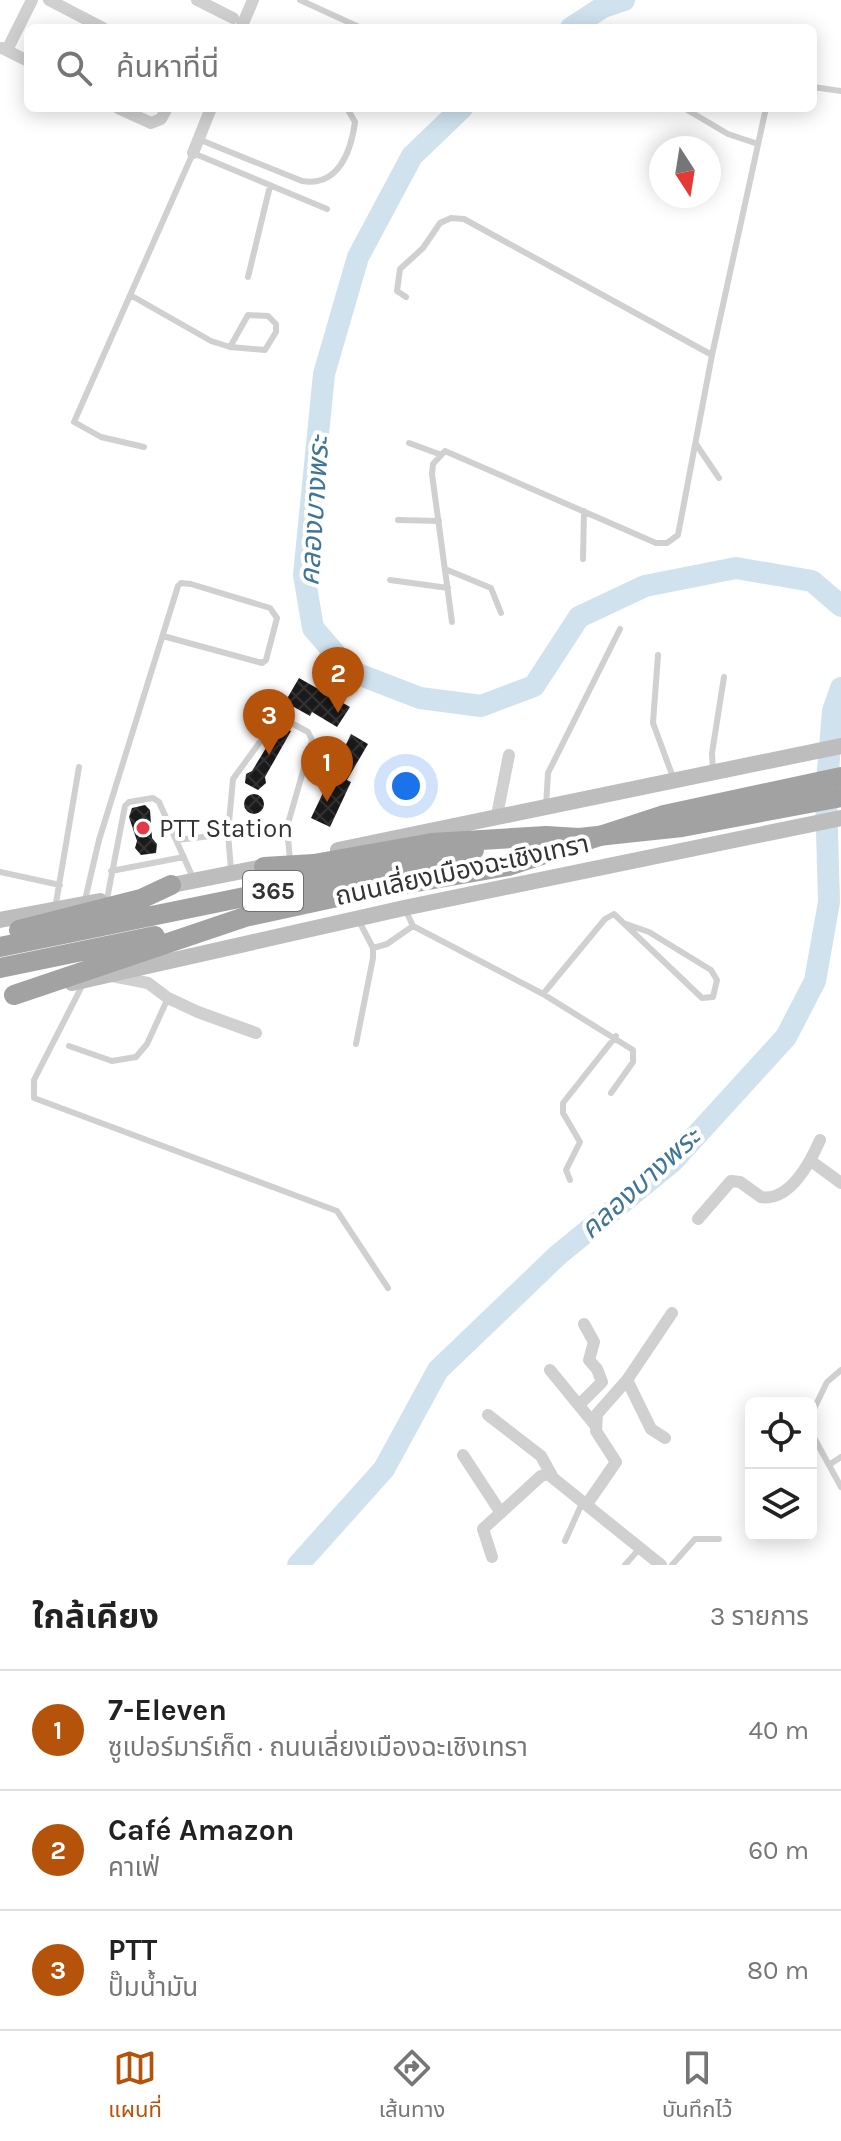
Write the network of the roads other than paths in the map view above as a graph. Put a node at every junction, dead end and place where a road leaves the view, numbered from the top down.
1 (32, 0) edge
2 (49, 0) edge
3 (197, 0) edge
4 (253, 0) edge
5 (300, 0) edge
6 (95, 24) edge
7 (242, 24) edge
8 (352, 24) edge
9 (3, 48) edge
10 (24, 59) edge
11 (817, 88) edge
12 (841, 91) edge
13 (127, 112) edge
14 (165, 112) edge
15 (209, 112) edge
16 (349, 112) edge
17 (691, 112) edge
18 (765, 112) edge
19 (198, 139) junction
20 (758, 144) junction
21 (193, 153) junction
22 (270, 186) junction
23 (327, 209) dead end
24 (248, 277) dead end
25 (132, 296) junction
26 (406, 297) dead end
27 (230, 347) junction
28 (712, 355) junction
29 (409, 443) dead end
30 (696, 444) junction
31 (144, 447) dead end
32 (439, 454) junction
33 (719, 478) dead end
34 (584, 511) junction
35 (398, 520) dead end
36 (439, 521) junction
37 (583, 559) dead end
38 (445, 569) junction
39 (390, 580) dead end
40 (448, 588) junction
41 (501, 613) dead end
42 (452, 622) dead end
43 (620, 629) dead end
44 (163, 636) junction
45 (658, 655) dead end
46 (724, 677) dead end
47 (841, 746) edge
48 (509, 755) dead end
49 (79, 767) dead end
50 (713, 772) junction
51 (841, 777) edge
52 (674, 780) junction
53 (841, 797) edge
54 (546, 806) junction
55 (497, 815) junction
56 (841, 818) edge
57 (287, 827) junction
58 (228, 833) junction
59 (546, 836) junction
60 (177, 840) junction
61 (184, 857) junction
62 (290, 861) junction
63 (264, 867) junction
64 (111, 871) junction
65 (0, 872) edge
66 (232, 873) junction
67 (194, 880) junction
68 (60, 885) junction
69 (171, 885) junction
70 (107, 899) junction
71 (85, 903) junction
72 (404, 908) junction
73 (55, 909) junction
74 (245, 917) junction
75 (357, 918) junction
76 (0, 920) edge
77 (626, 924) junction
78 (413, 926) junction
79 (0, 934) edge
80 (0, 947) edge
81 (373, 948) junction
82 (0, 968) edge
83 (110, 975) junction
84 (84, 981) junction
85 (543, 994) junction
86 (7, 996) edge
87 (168, 998) junction
88 (256, 1033) dead end
89 (616, 1036) junction
90 (356, 1044) dead end
91 (69, 1046) dead end
92 (611, 1093) dead end
93 (820, 1140) dead end
94 (811, 1161) junction
95 (570, 1180) dead end
96 (841, 1183) edge
97 (698, 1219) dead end
98 (388, 1288) dead end
99 (672, 1313) dead end
100 (584, 1324) dead end
101 (550, 1370) dead end
102 (841, 1370) edge
103 (627, 1380) junction
104 (817, 1403) edge
105 (579, 1405) junction
106 (488, 1415) dead end
107 (595, 1425) junction
108 (665, 1438) dead end
109 (817, 1443) edge
110 (463, 1455) dead end
111 (841, 1457) edge
112 (829, 1465) junction
113 (552, 1476) junction
114 (841, 1487) edge
115 (585, 1503) junction
116 (501, 1513) junction
117 (719, 1539) dead end
118 (565, 1541) dead end
119 (640, 1548) junction
120 (492, 1557) dead end
121 (625, 1565) edge
122 (661, 1565) edge
123 (672, 1565) edge

1 - 9 street
2 - 6 street
3 - 7 street
4 - 7 street
5 - 8 lane
9 - 10 street
11 - 12 lane
13 - 14 street
15 - 19 street
16 - 19 lane
17 - 20 lane
18 - 20 lane
19 - 21 street
20 - 28 lane
21 - 22 lane
21 - 25 lane
22 - 23 lane
22 - 24 lane
25 - 27 lane
25 - 31 lane
26 - 28 lane
27 - 27 lane
28 - 30 lane
29 - 32 lane
30 - 33 lane
30 - 34 lane
32 - 34 lane
32 - 36 lane
34 - 37 lane
35 - 36 lane
36 - 38 lane
38 - 40 lane
38 - 41 lane
39 - 40 lane
40 - 42 lane
43 - 54 lane
44 - 44 lane
44 - 71 lane
45 - 52 lane
46 - 50 lane
47 - 50 main road, 365
48 - 55 street
49 - 68 lane
50 - 52 main road, 365
51 - 74 highway, bridge
52 - 54 main road, 365
53 - 59 highway
54 - 55 main road, 365
55 - 62 main road, 365
56 - 72 main road, ถนนเลี่ยงเมืองฉะเชิงเทรา / 365
57 - 58 lane
57 - 58 lane
57 - 62 lane
58 - 60 lane
58 - 66 lane
59 - 63 highway
59 - 80 highway, ถนนเลี่ยงเมืองฉะเชิงเทรา / 365
60 - 61 lane
60 - 64 lane
61 - 64 lane
61 - 67 lane
62 - 63 main road, 365
63 - 66 main road, 365
64 - 70 lane
65 - 68 lane
66 - 67 main road, 365
67 - 69 main road, 365
68 - 73 lane
69 - 70 main road, 365
69 - 79 highway
70 - 71 main road, 365
71 - 73 main road, 365
72 - 75 main road, ถนนเลี่ยงเมืองฉะเชิงเทรา / 365
72 - 78 lane
73 - 76 main road, 365
74 - 82 highway, 365
74 - 86 highway
75 - 81 lane
75 - 83 main road, ถนนเลี่ยงเมืองฉะเชิงเทรา / 365
77 - 77 lane
77 - 85 lane
78 - 81 lane
78 - 85 lane
81 - 90 lane
83 - 84 main road, ถนนเลี่ยงเมืองฉะเชิงเทรา / 365
83 - 87 street
84 - 86 main road, ถนนเลี่ยงเมืองฉะเชิงเทรา / 365
84 - 98 lane
85 - 89 lane
87 - 88 street
87 - 91 lane
89 - 92 lane
89 - 95 lane
93 - 94 street
94 - 96 street
94 - 97 street
99 - 103 street
100 - 105 street
101 - 105 street
102 - 104 lane
103 - 107 street
103 - 108 street
105 - 107 street
106 - 113 street
107 - 115 street
109 - 112 lane
110 - 116 street
111 - 112 lane
112 - 114 lane
113 - 115 street
113 - 116 street
115 - 118 lane
115 - 119 street
116 - 120 street
117 - 123 lane
119 - 121 lane
119 - 122 street

